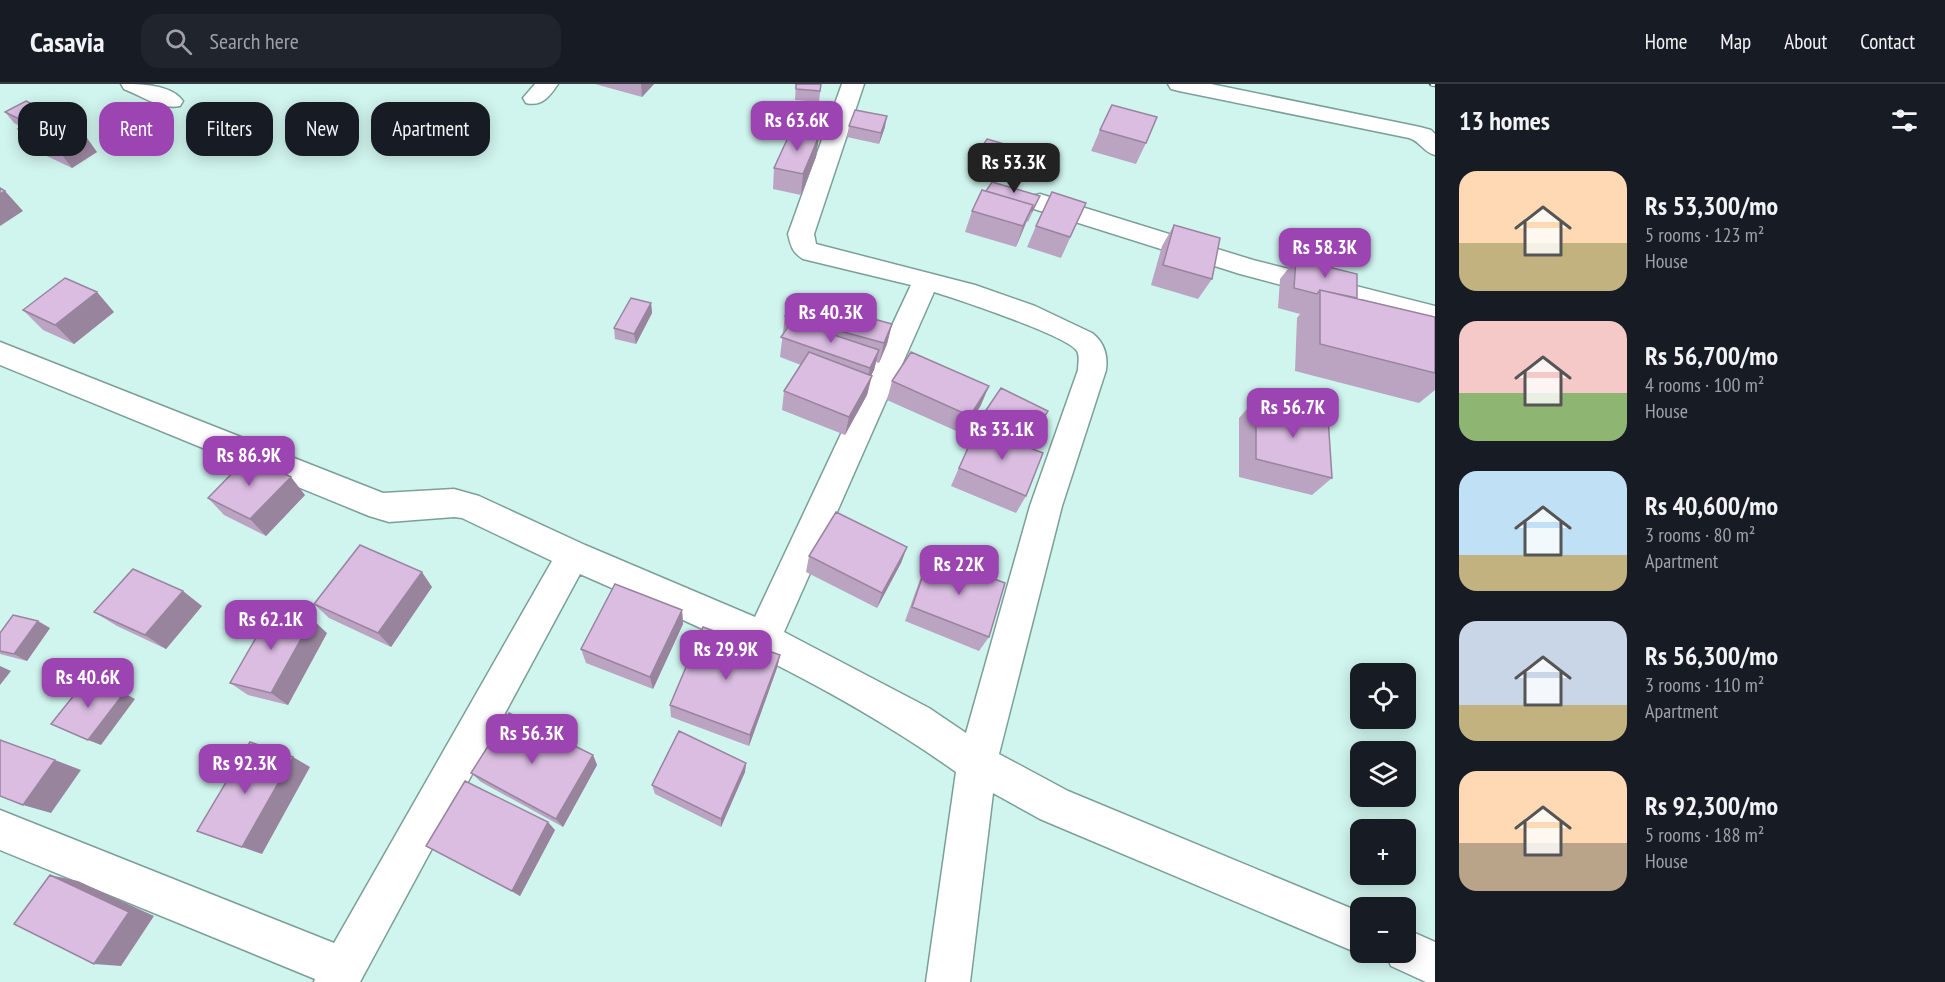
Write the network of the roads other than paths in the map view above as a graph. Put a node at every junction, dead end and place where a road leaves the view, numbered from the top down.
1 (132, 84) edge
2 (853, 84) edge
3 (1179, 84) edge
4 (172, 101) dead end
5 (1435, 148) edge
6 (1040, 202) edge
7 (926, 281) junction
8 (1435, 316) edge
9 (1, 354) edge
10 (573, 555) junction
11 (763, 640) junction
12 (977, 763) junction
13 (0, 830) edge
14 (1350, 929) edge
15 (1416, 955) edge
16 (1435, 964) edge
17 (339, 975) edge
18 (948, 982) edge

1 - 4 street
2 - 7 street
3 - 5 street
6 - 8 street
7 - 11 street
7 - 12 street
9 - 10 street
10 - 11 street
10 - 17 street
11 - 12 street
12 - 14 street
12 - 18 street
13 - 17 street
15 - 16 street

